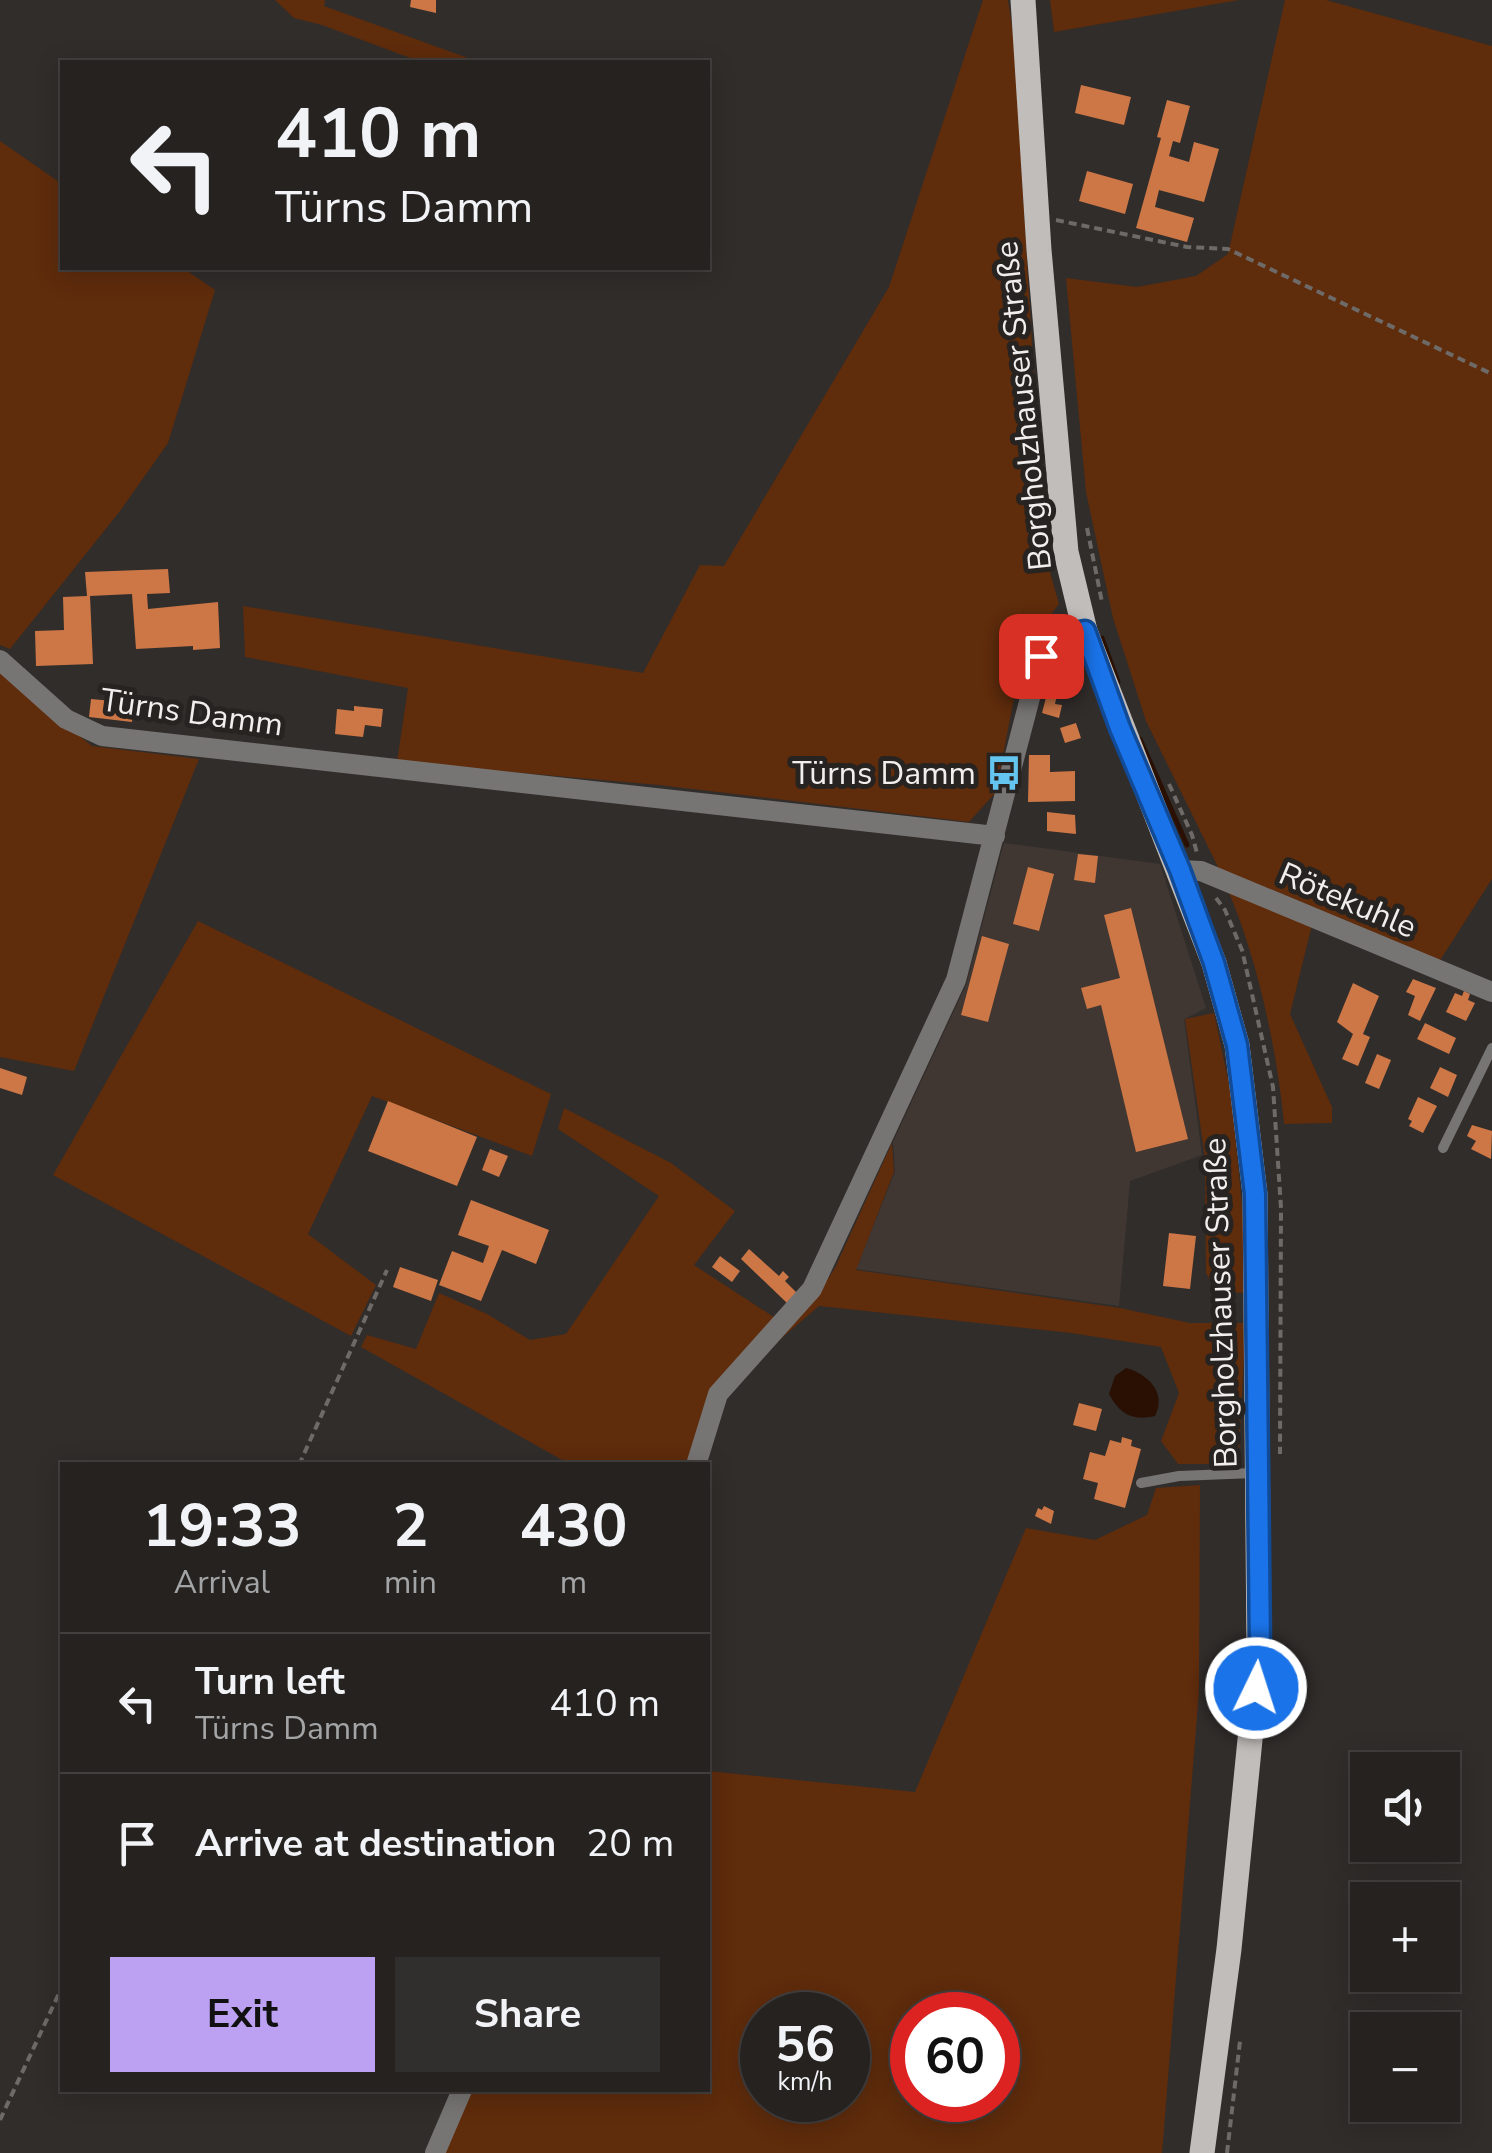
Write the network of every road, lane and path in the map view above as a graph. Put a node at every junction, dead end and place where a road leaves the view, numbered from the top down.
1 (1023, 0) edge
2 (1054, 222) dead end
3 (1492, 374) edge
4 (1084, 514) dead end
5 (1102, 605) dead end
6 (1085, 631) junction
7 (0, 660) edge
8 (1168, 781) dead end
9 (995, 836) junction
10 (1191, 871) junction
11 (1492, 992) edge
12 (1492, 1048) edge
13 (1443, 1148) dead end
14 (387, 1270) dead end
15 (300, 1462) edge
16 (697, 1462) edge
17 (1270, 1468) junction
18 (1141, 1483) dead end
19 (60, 1991) edge
20 (1241, 2034) dead end
21 (461, 2092) edge
22 (0, 2120) edge
23 (434, 2153) edge
24 (1202, 2153) edge
25 (1227, 2153) edge

1 - 6 main road, Borgholzhauser Straße
2 - 3 path
4 - 5 path
6 - 9 street
6 - 10 main road, Borgholzhauser Straße
7 - 9 street, Türns Damm
8 - 10 path
9 - 16 street
10 - 11 street, Rötekuhle
10 - 17 main road, Borgholzhauser Straße
10 - 17 path
12 - 13 lane
14 - 15 path
17 - 18 lane
17 - 24 main road, Borgholzhauser Straße
19 - 22 path
20 - 25 path
21 - 23 street

